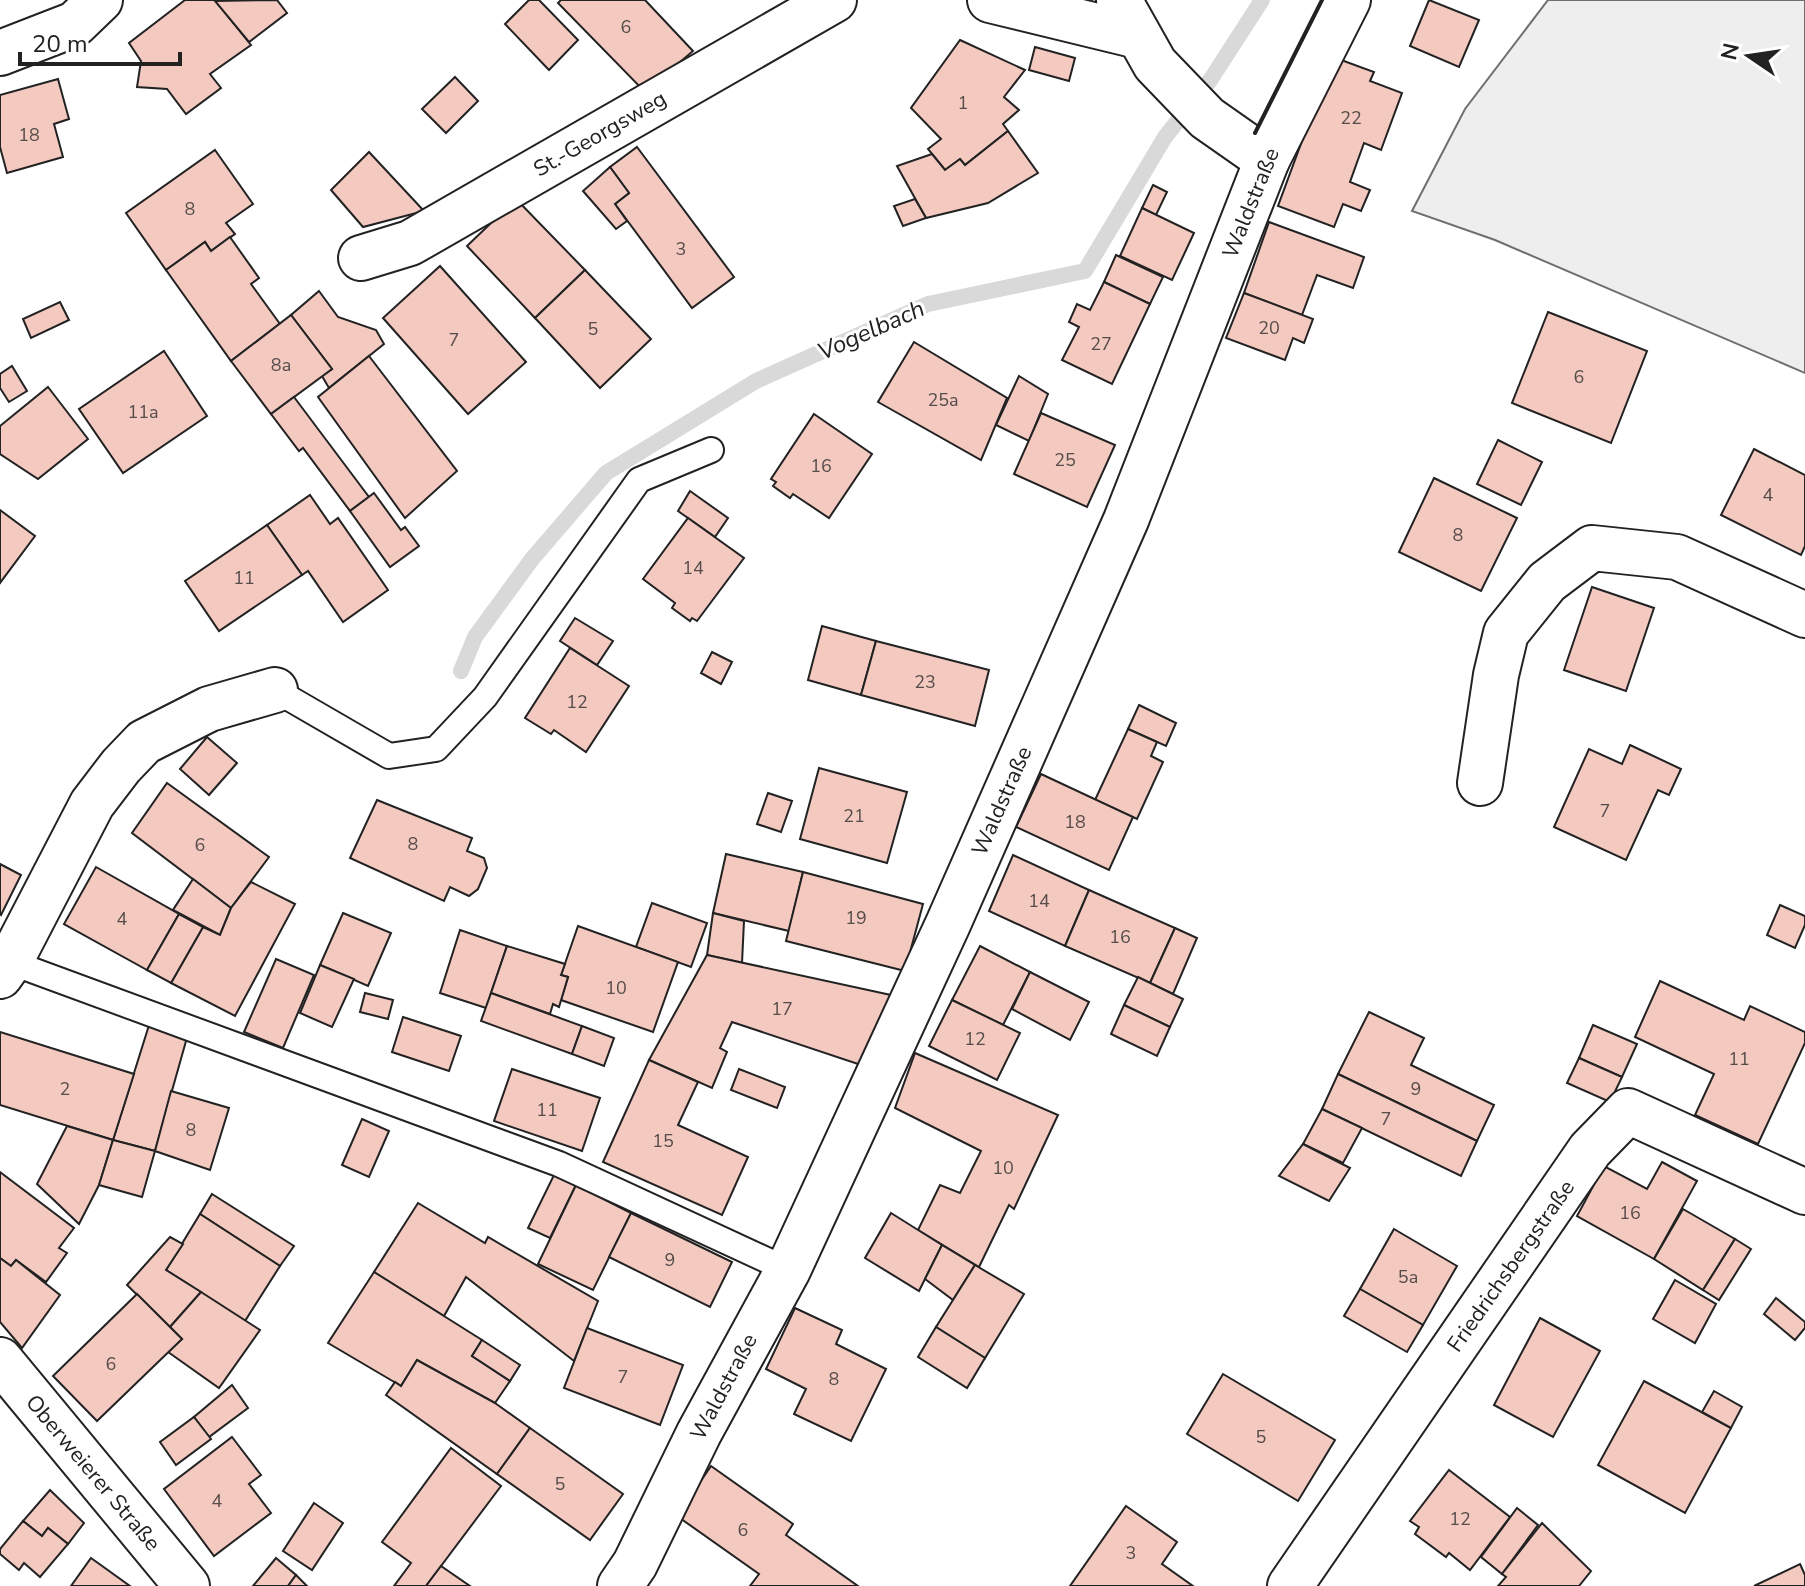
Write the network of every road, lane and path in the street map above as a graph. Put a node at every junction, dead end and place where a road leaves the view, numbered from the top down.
1 (100, 0) edge
2 (834, 0) edge
3 (990, 0) edge
4 (1348, 0) edge
5 (1137, 33) edge
6 (0, 53) edge
7 (1267, 160) junction
8 (361, 258) dead end
9 (711, 450) dead end
10 (1805, 615) edge
11 (275, 690) joint
12 (1480, 783) dead end
13 (5, 969) edge
14 (1805, 1192) edge
15 (788, 1270) junction
16 (0, 1360) edge
17 (187, 1586) edge
18 (620, 1586) edge
19 (1290, 1586) edge

1 - 6 street
2 - 8 street, St.-Georgsweg
3 - 5 street
4 - 7 street, Waldstraße
5 - 7 street
7 - 15 street, Waldstraße
9 - 11 lane
10 - 12 street
11 - 13 street
13 - 15 lane
14 - 19 street, Friedrichsbergstraße
15 - 18 street, Waldstraße
16 - 17 street, Oberweierer Straße

